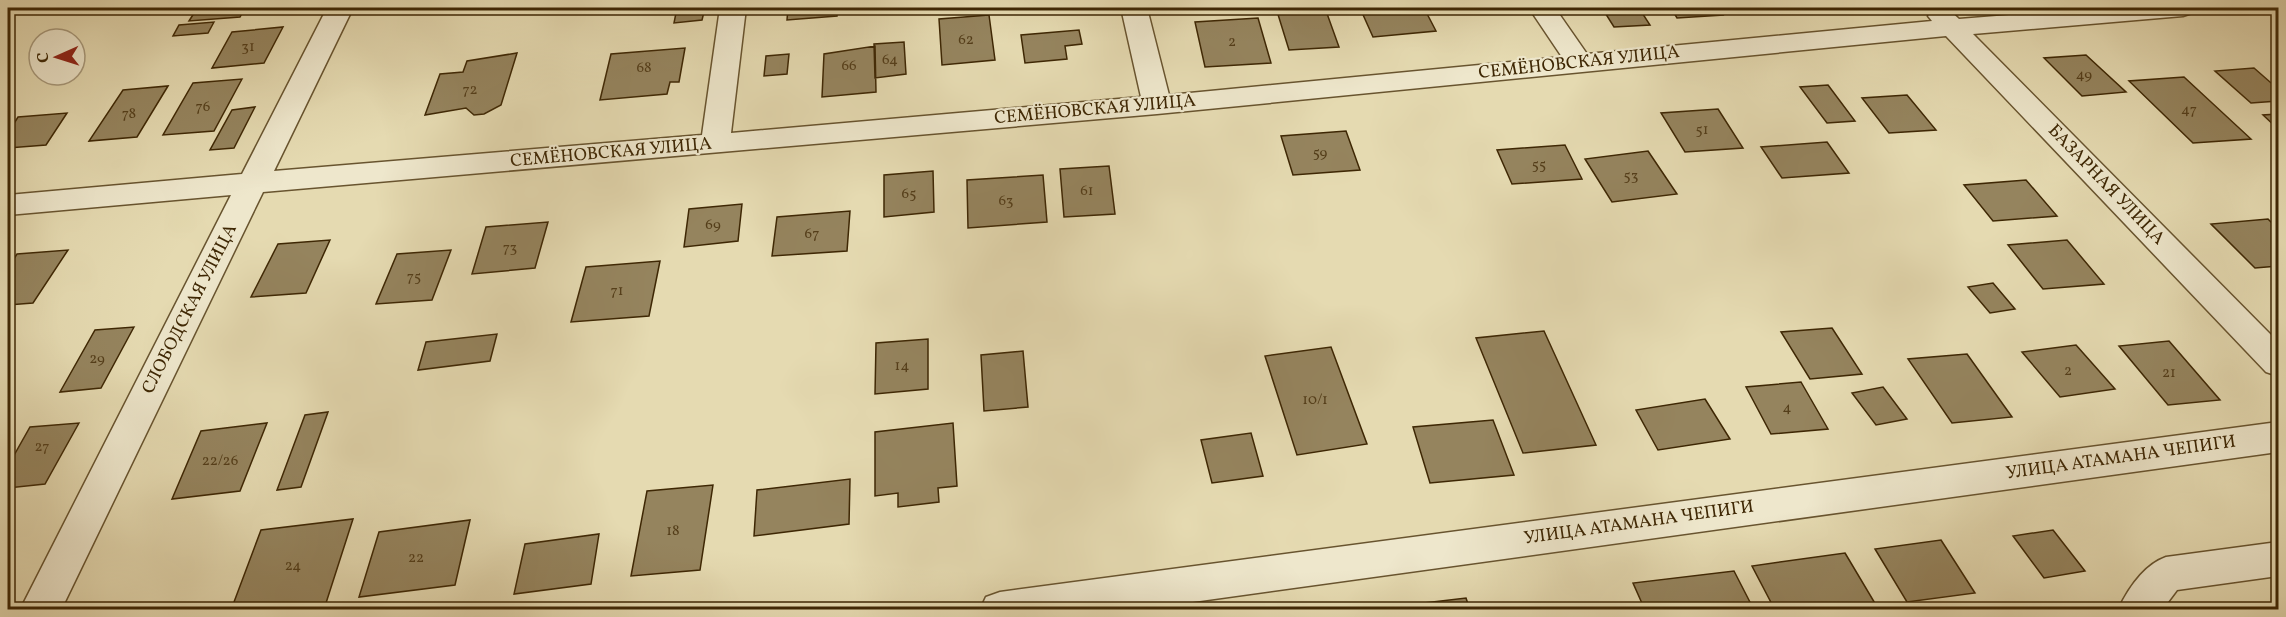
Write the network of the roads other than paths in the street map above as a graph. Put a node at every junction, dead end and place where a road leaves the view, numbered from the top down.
1 (340, 8) edge
2 (733, 8) edge
3 (1134, 8) edge
4 (1542, 8) edge
5 (2182, 8) edge
6 (1942, 17) edge
7 (1580, 63) junction
8 (1157, 105) junction
9 (715, 145) junction
10 (254, 182) junction
11 (8, 205) edge
12 (2278, 363) edge
13 (2278, 437) edge
14 (2278, 559) edge
15 (40, 609) edge
16 (1000, 609) edge
17 (2138, 609) edge

1 - 10 street, СЛОБОДСКАЯ УЛИЦА
2 - 9 street
3 - 8 street
4 - 7 street
5 - 6 street, СЕМЁНОВСКАЯ УЛИЦА
6 - 7 street, СЕМЁНОВСКАЯ УЛИЦА
6 - 12 street, БАЗАРНАЯ УЛИЦА
7 - 8 street, СЕМЁНОВСКАЯ УЛИЦА
8 - 9 street, СЕМЁНОВСКАЯ УЛИЦА
9 - 10 street, СЕМЁНОВСКАЯ УЛИЦА
10 - 11 street, СЕМЁНОВСКАЯ УЛИЦА
10 - 15 street, СЛОБОДСКАЯ УЛИЦА
13 - 16 street, УЛИЦА АТАМАНА ЧЕПИГИ
14 - 17 street

